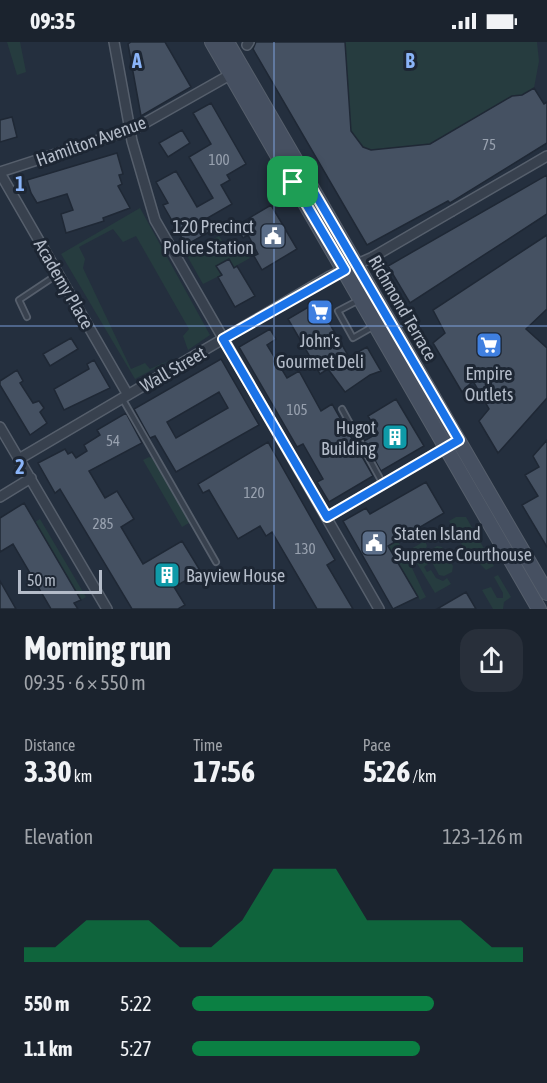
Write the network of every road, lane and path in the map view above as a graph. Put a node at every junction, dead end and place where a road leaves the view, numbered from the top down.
1 (114, 42) edge
2 (212, 42) edge
3 (227, 42) edge
4 (237, 71) junction
5 (130, 131) junction
6 (547, 156) edge
7 (0, 172) edge
8 (351, 267) junction
9 (58, 274) junction
10 (361, 298) junction
11 (27, 317) dead end
12 (376, 324) junction
13 (223, 339) junction
14 (125, 397) junction
15 (342, 410) dead end
16 (0, 427) edge
17 (453, 444) junction
18 (19, 459) junction
19 (31, 478) junction
20 (383, 484) junction
21 (0, 497) edge
22 (327, 517) junction
23 (216, 562) dead end
24 (542, 576) edge
25 (547, 593) edge
26 (107, 609) edge
27 (379, 609) edge
28 (538, 609) edge

1 - 5 street
2 - 4 main road, Richmond Terrace
3 - 4 main road, Richmond Terrace
4 - 5 street, Hamilton Avenue
4 - 8 main road, Richmond Terrace
5 - 7 street, Hamilton Avenue
5 - 13 street
6 - 8 street, Wall Street, bridge
7 - 9 street, Academy Place
8 - 10 main road, Richmond Terrace
8 - 13 street, Wall Street
8 - 17 main road, Richmond Terrace
9 - 11 lane
9 - 14 street, Academy Place
10 - 12 main road, Richmond Terrace
10 - 12 lane
12 - 17 main road, Richmond Terrace
13 - 14 street, Wall Street
13 - 22 street
14 - 18 street, Wall Street
14 - 23 lane
15 - 20 lane
16 - 18 street
17 - 20 street
17 - 24 main road, Richmond Terrace
17 - 28 main road, Richmond Terrace
18 - 19 street
19 - 21 street
19 - 26 street
20 - 22 street
22 - 27 street
24 - 25 main road, Richmond Terrace

